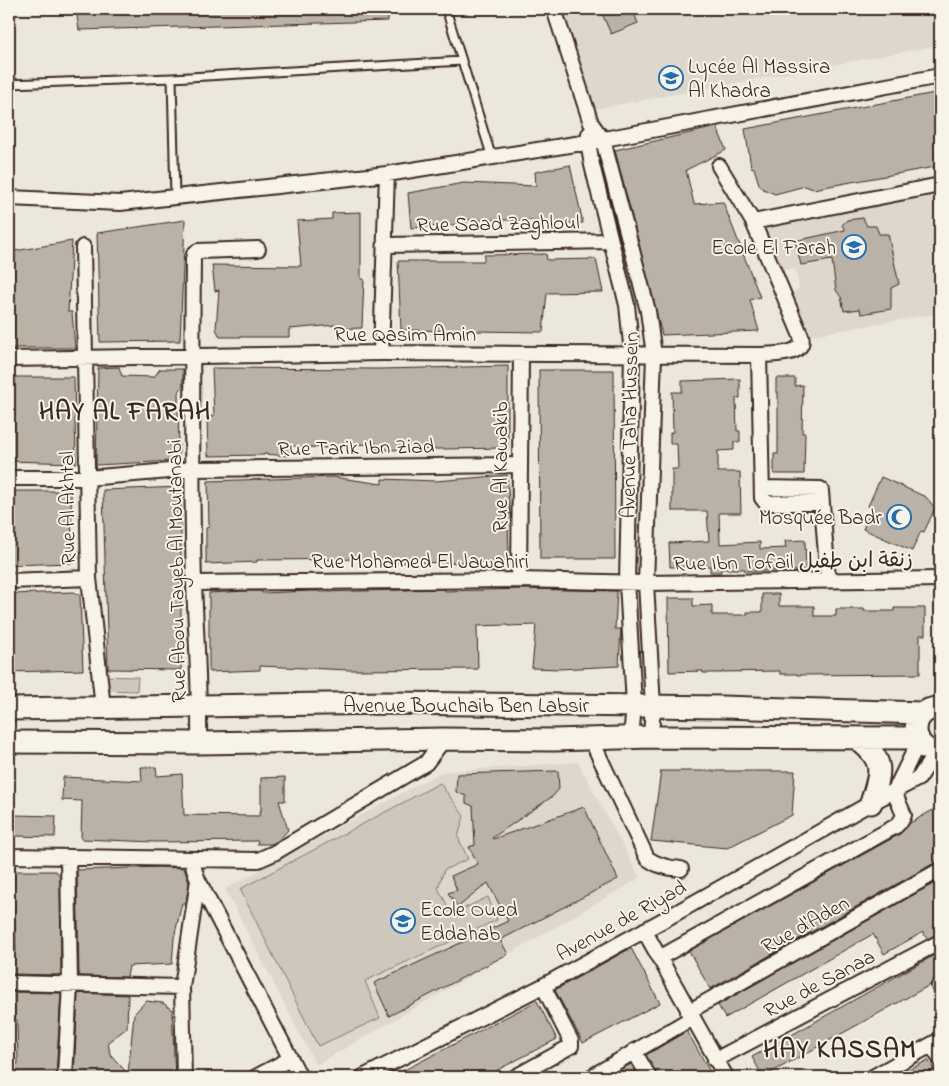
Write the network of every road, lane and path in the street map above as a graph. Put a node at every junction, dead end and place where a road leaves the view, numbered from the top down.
1 (446, 9) edge
2 (554, 9) edge
3 (462, 61) junction
4 (940, 76) edge
5 (172, 78) junction
6 (9, 84) edge
7 (591, 123) junction
8 (603, 140) junction
9 (588, 142) junction
10 (492, 158) junction
11 (719, 166) dead end
12 (387, 174) junction
13 (940, 185) edge
14 (9, 198) edge
15 (175, 198) junction
16 (753, 222) junction
17 (611, 241) junction
18 (386, 245) junction
19 (83, 247) dead end
20 (258, 250) dead end
21 (381, 353) junction
22 (521, 354) junction
23 (632, 354) junction
24 (654, 355) junction
25 (759, 355) junction
26 (192, 356) junction
27 (85, 358) junction
28 (9, 359) edge
29 (520, 465) junction
30 (192, 469) junction
31 (9, 478) edge
32 (87, 478) junction
33 (89, 578) junction
34 (940, 579) edge
35 (519, 580) junction
36 (828, 580) junction
37 (9, 581) edge
38 (627, 582) junction
39 (194, 583) junction
40 (646, 583) junction
41 (644, 705) junction
42 (200, 706) junction
43 (104, 708) junction
44 (9, 709) edge
45 (932, 711) edge
46 (641, 737) junction
47 (856, 738) junction
48 (444, 739) junction
49 (591, 739) junction
50 (9, 742) edge
51 (199, 743) junction
52 (928, 746) edge
53 (894, 792) junction
54 (871, 803) junction
55 (9, 856) edge
56 (68, 858) junction
57 (191, 860) junction
58 (681, 869) dead end
59 (940, 870) edge
60 (198, 880) junction
61 (644, 930) junction
62 (940, 942) edge
63 (659, 958) junction
64 (9, 983) edge
65 (70, 984) junction
66 (543, 986) junction
67 (182, 987) junction
68 (690, 1015) junction
69 (936, 1042) edge
70 (634, 1051) junction
71 (290, 1059) junction
72 (940, 1059) edge
73 (715, 1060) junction
74 (889, 1074) edge
75 (65, 1077) edge
76 (184, 1077) edge
77 (256, 1077) edge
78 (300, 1077) edge
79 (363, 1077) edge
80 (515, 1077) edge
81 (592, 1077) edge
82 (649, 1077) edge
83 (726, 1077) edge
84 (873, 1077) edge

1 - 3 lane
2 - 7 street, Avenue Taha Hussein
3 - 5 lane
3 - 10 lane
4 - 8 street
5 - 6 lane
5 - 15 lane
7 - 8 street, Avenue Taha Hussein
7 - 9 street, Avenue Taha Hussein
8 - 9 street
8 - 24 street, Avenue Taha Hussein
9 - 10 street
9 - 17 street, Avenue Taha Hussein
10 - 12 street
11 - 16 street
12 - 15 street
12 - 18 street
13 - 16 street
14 - 15 street
16 - 25 street, Rue Qasim Amin
17 - 18 street, Rue Saad Zaghloul
17 - 23 street, Avenue Taha Hussein
18 - 21 street
19 - 27 street, Rue Al Akhtal
20 - 26 street, Rue Abou Tayeb Al Moutanabi
21 - 22 street, Rue Qasim Amin
21 - 26 street, Rue Qasim Amin
22 - 23 street, Rue Qasim Amin
22 - 29 street, Rue Al Kawakib
23 - 24 street, Rue Qasim Amin
23 - 38 street, Avenue Taha Hussein
24 - 25 street, Rue Qasim Amin
24 - 40 street, Avenue Taha Hussein
25 - 36 street
26 - 27 street, Rue Qasim Amin
26 - 30 street, Rue Abou Tayeb Al Moutanabi
27 - 28 street, Rue Qasim Amin
27 - 32 street, Rue Al Akhtal
29 - 30 street, Rue Tarik Ibn Ziad
29 - 35 street, Rue Al Kawakib
30 - 32 street, Rue Tarik Ibn Ziad
30 - 39 street, Rue Abou Tayeb Al Moutanabi
31 - 32 street, Rue Tarik Ibn Ziad
32 - 33 street, Rue Al Akhtal
33 - 37 street
33 - 43 street, Rue Al Akhtal
34 - 36 street, Rue Ibn Tofail زنقة ابن طفيل
35 - 38 street, Rue Mohamed El Jawahiri
35 - 39 street, Rue Mohamed El Jawahiri
36 - 40 street, Rue Ibn Tofail زنقة ابن طفيل
38 - 40 street, Rue Mohamed El Jawahiri
38 - 41 street, Avenue Taha Hussein
39 - 42 street, Rue Abou Tayeb Al Moutanabi
40 - 41 street, Avenue Taha Hussein
41 - 42 main road, Avenue Bouchaib Ben Labsir
41 - 45 main road, Avenue Bouchaib Ben Labsir
41 - 46 street, Avenue Taha Hussein
41 - 46 street, Avenue Taha Hussein
42 - 43 main road, Avenue Bouchaib Ben Labsir
42 - 51 street, Rue Abou Tayeb Al Moutanabi
43 - 44 main road, Avenue Bouchaib Ben Labsir
45 - 52 main road
46 - 47 main road, Avenue Bouchaib Ben Labsir
46 - 49 main road, Avenue Bouchaib Ben Labsir
47 - 52 main road, Avenue Bouchaib Ben Labsir
47 - 54 main road
48 - 49 main road, Avenue Bouchaib Ben Labsir
48 - 51 main road, Avenue Bouchaib Ben Labsir
48 - 57 street
49 - 58 street
50 - 51 main road, Avenue Bouchaib Ben Labsir
52 - 53 street
52 - 53 street, Avenue de Riyad
53 - 54 street, Avenue de Riyad
53 - 63 street
54 - 61 street, Avenue de Riyad
55 - 56 street
56 - 57 street
56 - 65 street
57 - 60 street
59 - 68 street, Rue d'Aden
60 - 67 street
60 - 71 street
61 - 63 street
61 - 66 street, Avenue de Riyad
62 - 73 street, Rue de Sanaa
63 - 68 street
64 - 65 street
65 - 67 street
65 - 75 street
66 - 79 street, Avenue de Riyad
66 - 80 street
67 - 76 street
68 - 70 street, Rue d'Aden
68 - 73 street
69 - 72 street
69 - 74 street
70 - 81 street, Rue d'Aden
70 - 82 street
71 - 77 street
71 - 78 street
73 - 83 street
74 - 84 street

